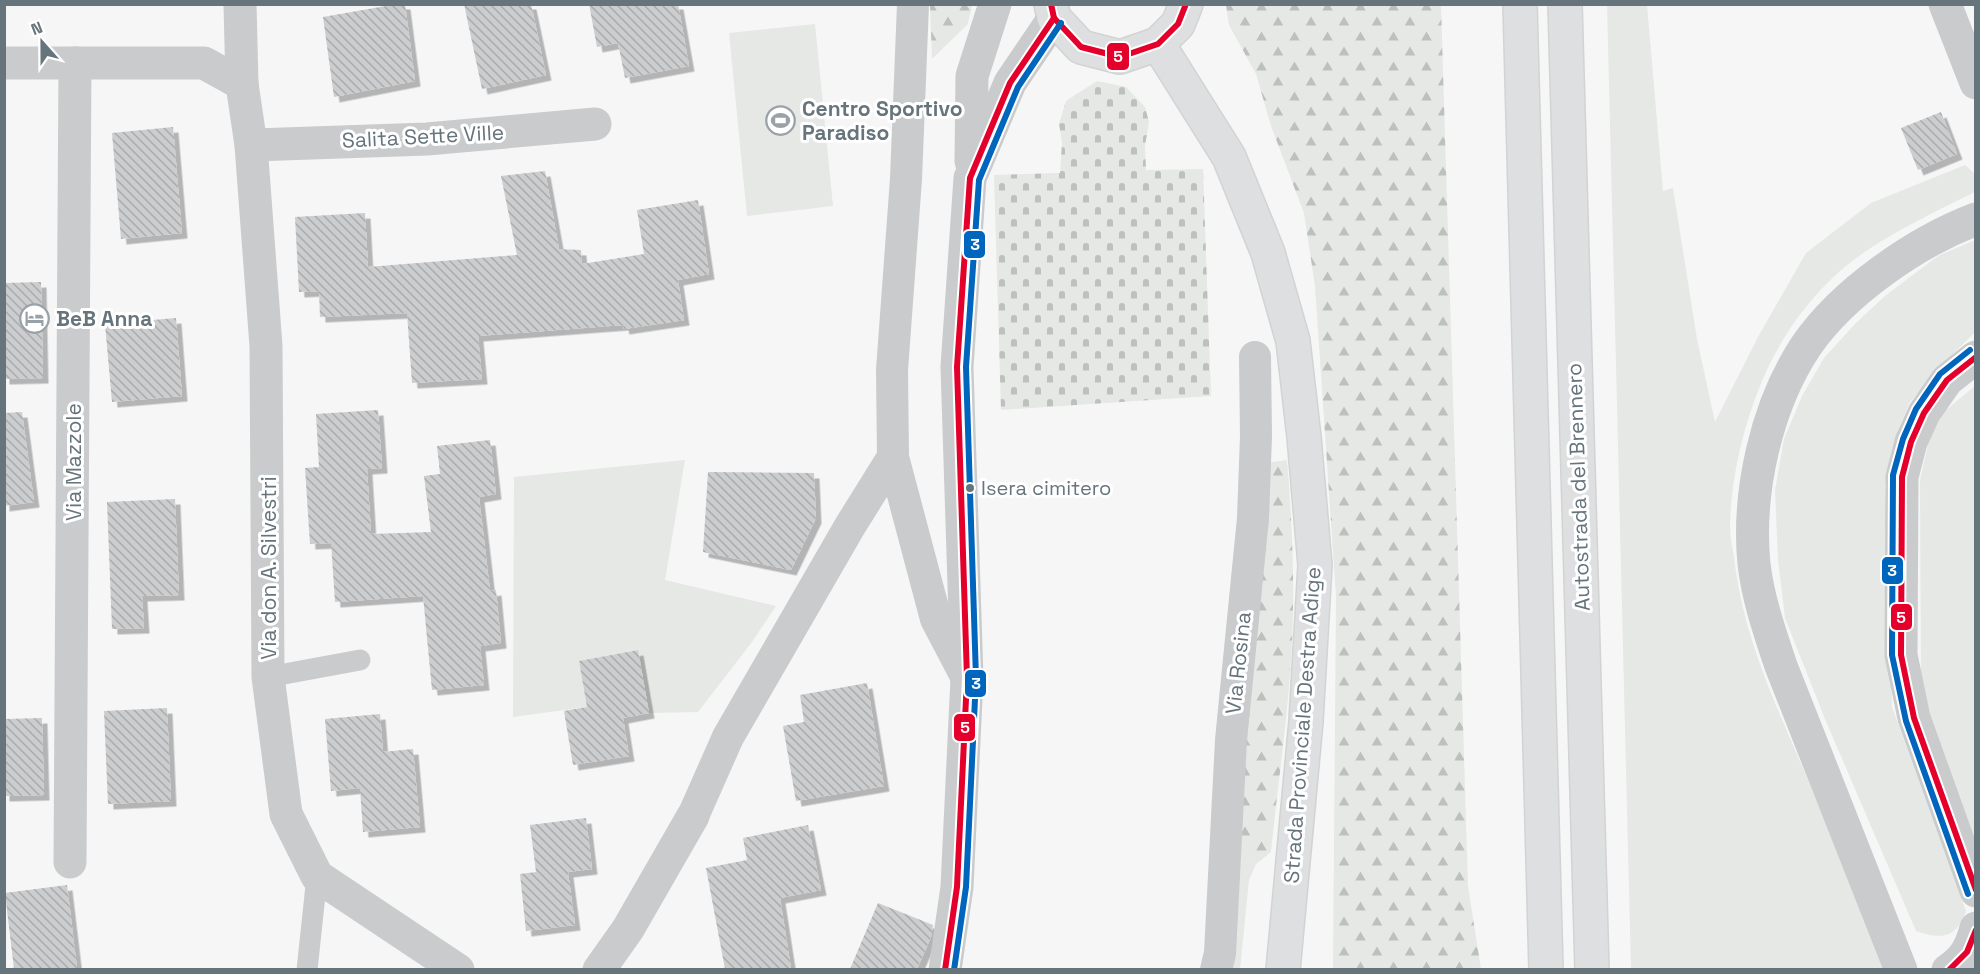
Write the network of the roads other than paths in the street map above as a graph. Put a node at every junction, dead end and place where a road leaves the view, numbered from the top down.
1 (240, 4) edge
2 (913, 4) edge
3 (995, 4) edge
4 (1185, 4) edge
5 (1520, 4) edge
6 (1565, 4) edge
7 (1945, 4) edge
8 (1053, 11) edge
9 (1158, 44) junction
10 (4, 63) edge
11 (75, 63) junction
12 (1976, 83) edge
13 (242, 84) junction
14 (595, 124) dead end
15 (251, 145) junction
16 (970, 178) junction
17 (1976, 219) edge
18 (1255, 357) dead end
19 (1976, 357) edge
20 (893, 457) junction
21 (360, 660) dead end
22 (268, 677) junction
23 (967, 678) junction
24 (693, 816) joint
25 (70, 862) dead end
26 (317, 876) junction
27 (1976, 891) edge
28 (1976, 928) edge
29 (307, 969) edge
30 (458, 969) edge
31 (599, 969) edge
32 (945, 969) edge
33 (1216, 969) edge
34 (1283, 969) edge
35 (1546, 969) edge
36 (1592, 969) edge
37 (1901, 969) edge
38 (1948, 969) edge

1 - 13 street, Via don A. Silvestri
2 - 20 street
3 - 16 street
4 - 9 main road
5 - 35 main road
6 - 36 main road, Autostrada del Brennero
7 - 12 street
8 - 9 main road
8 - 16 street
9 - 34 main road, Strada Provinciale Destra Adige
10 - 11 street
11 - 13 street
11 - 25 street, Via Mazzole
13 - 15 street, Via don A. Silvestri
14 - 15 street, Salita Sette Ville
15 - 22 street, Via don A. Silvestri
16 - 23 street
17 - 37 street
18 - 33 street, Via Rosina
19 - 27 street
20 - 23 street
20 - 24 street
21 - 22 lane
22 - 26 street, Via don A. Silvestri
23 - 32 street
24 - 31 street
26 - 29 lane
26 - 30 street
28 - 38 street

